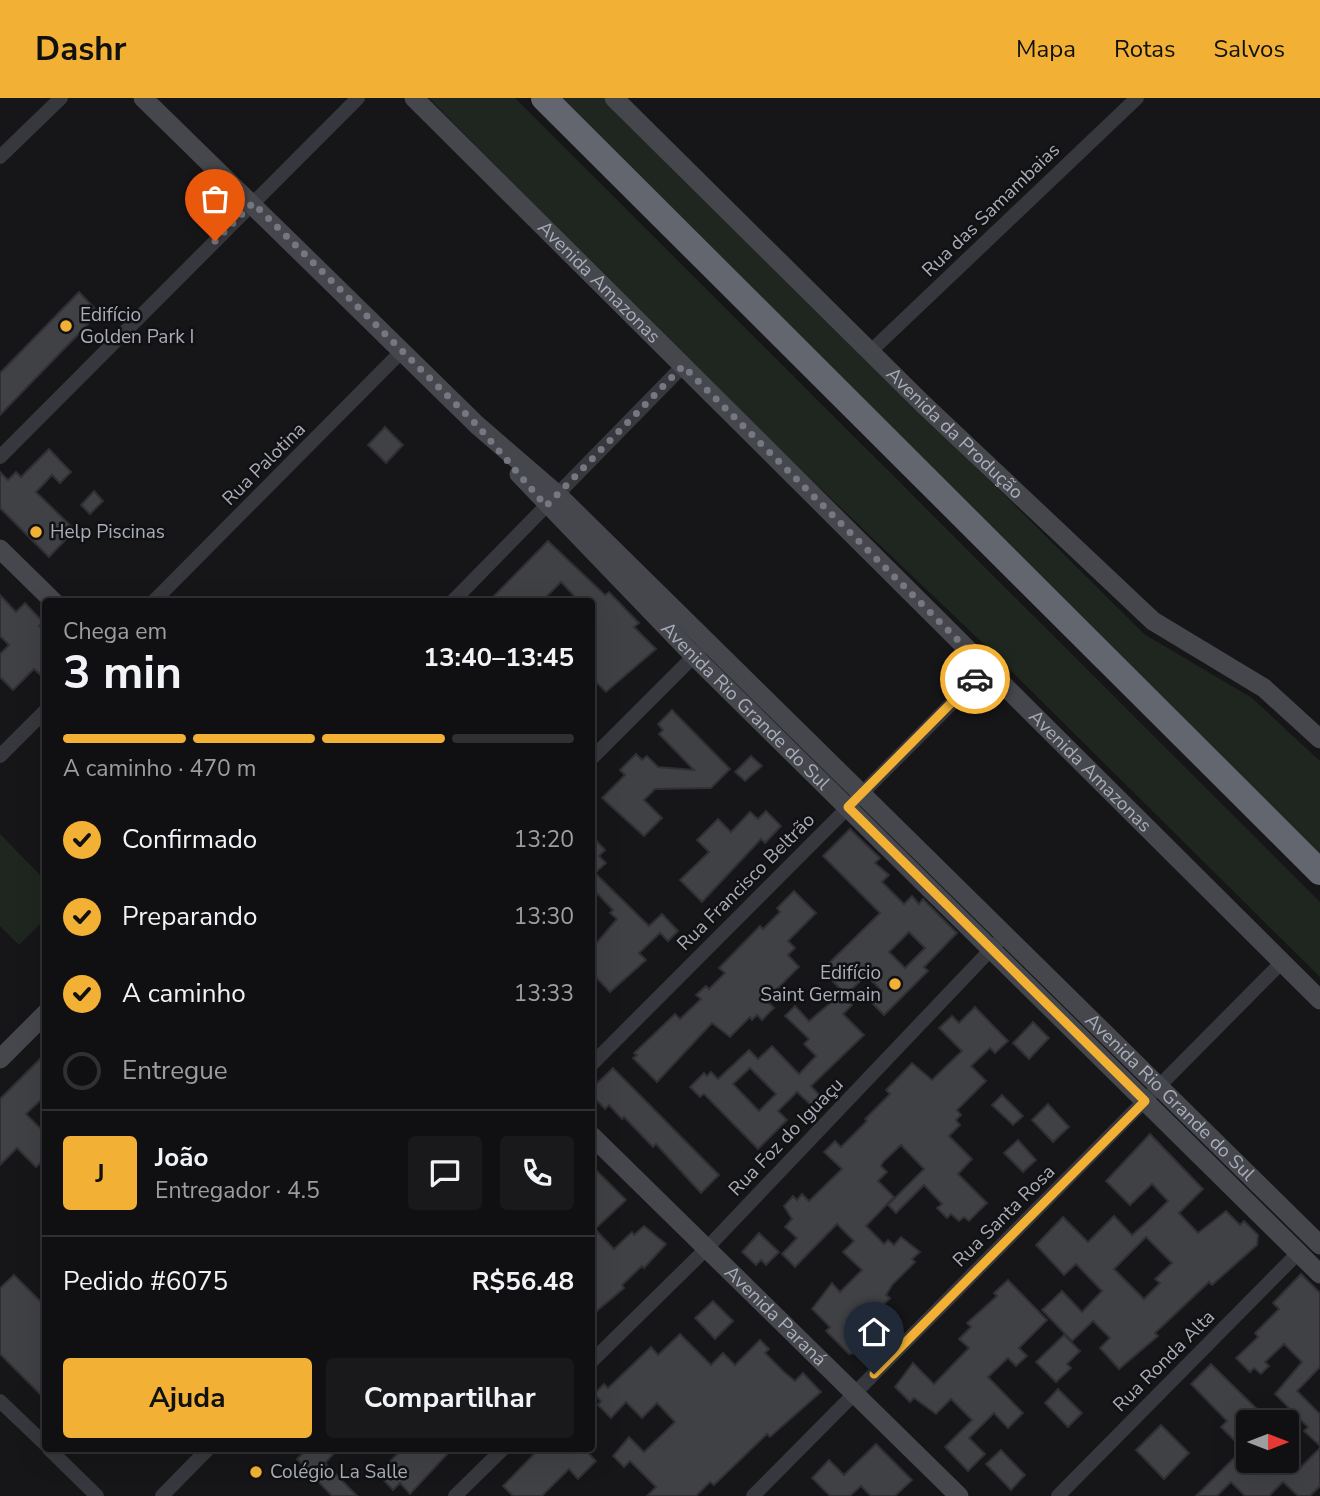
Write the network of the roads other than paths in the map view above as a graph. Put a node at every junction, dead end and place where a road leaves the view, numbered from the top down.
1 (61, 98) edge
2 (143, 98) edge
3 (358, 98) edge
4 (414, 98) edge
5 (544, 98) edge
6 (614, 98) edge
7 (1137, 98) edge
8 (0, 157) edge
9 (253, 203) junction
10 (872, 350) junction
11 (401, 352) junction
12 (683, 366) junction
13 (0, 457) edge
14 (552, 500) junction
15 (0, 549) edge
16 (50, 598) edge
17 (157, 598) edge
18 (456, 598) edge
19 (701, 649) junction
20 (986, 668) junction
21 (42, 714) edge
22 (1320, 739) edge
23 (595, 755) edge
24 (0, 756) edge
25 (855, 800) junction
26 (1320, 872) edge
27 (998, 942) junction
28 (1282, 962) junction
29 (1320, 999) edge
30 (42, 1017) edge
31 (0, 1059) edge
32 (595, 1061) edge
33 (1152, 1094) junction
34 (595, 1139) edge
35 (1320, 1245) edge
36 (706, 1249) junction
37 (1298, 1253) junction
38 (1320, 1274) edge
39 (595, 1358) edge
40 (855, 1393) junction
41 (0, 1401) edge
42 (42, 1441) edge
43 (52, 1452) edge
44 (205, 1452) edge
45 (500, 1452) edge
46 (97, 1496) edge
47 (162, 1496) edge
48 (455, 1496) edge
49 (753, 1496) edge
50 (959, 1496) edge
51 (1058, 1496) edge

1 - 8 street
2 - 9 street, Avenida Rio Grande do Sul
3 - 9 street
4 - 12 street, Avenida Amazonas
5 - 26 highway
6 - 10 street, Avenida da Produção
7 - 10 street, Rua das Samambaias
9 - 11 street, Avenida Rio Grande do Sul
9 - 13 street
10 - 22 street, Avenida da Produção
11 - 14 street, Avenida Rio Grande do Sul
11 - 17 street, Rua Palotina
12 - 14 street
12 - 20 street, Avenida Amazonas
14 - 18 street
14 - 19 street, Avenida Rio Grande do Sul
15 - 16 street
19 - 23 street
19 - 25 street, Avenida Rio Grande do Sul
20 - 25 street, Rua Francisco Beltrão
20 - 28 street, Avenida Amazonas
21 - 24 street
25 - 27 street, Avenida Rio Grande do Sul
25 - 32 street, Rua Francisco Beltrão
27 - 33 street, Avenida Rio Grande do Sul
27 - 36 street, Rua Foz do Iguaçu
28 - 29 street, Avenida Amazonas
28 - 33 street, Rua Santa Rosa
30 - 31 street
33 - 35 street, Avenida Rio Grande do Sul
33 - 37 street, Avenida Rio Grande do Sul
33 - 40 street, Rua Santa Rosa
34 - 36 street, Avenida Paraná
36 - 39 street, Rua Foz do Iguaçu
36 - 40 street, Avenida Paraná
37 - 38 street, Avenida Rio Grande do Sul
37 - 51 street, Rua Ronda Alta
40 - 49 street, Rua Santa Rosa
40 - 50 street, Avenida Paraná
41 - 42 street
43 - 46 street
44 - 47 street
45 - 48 street

